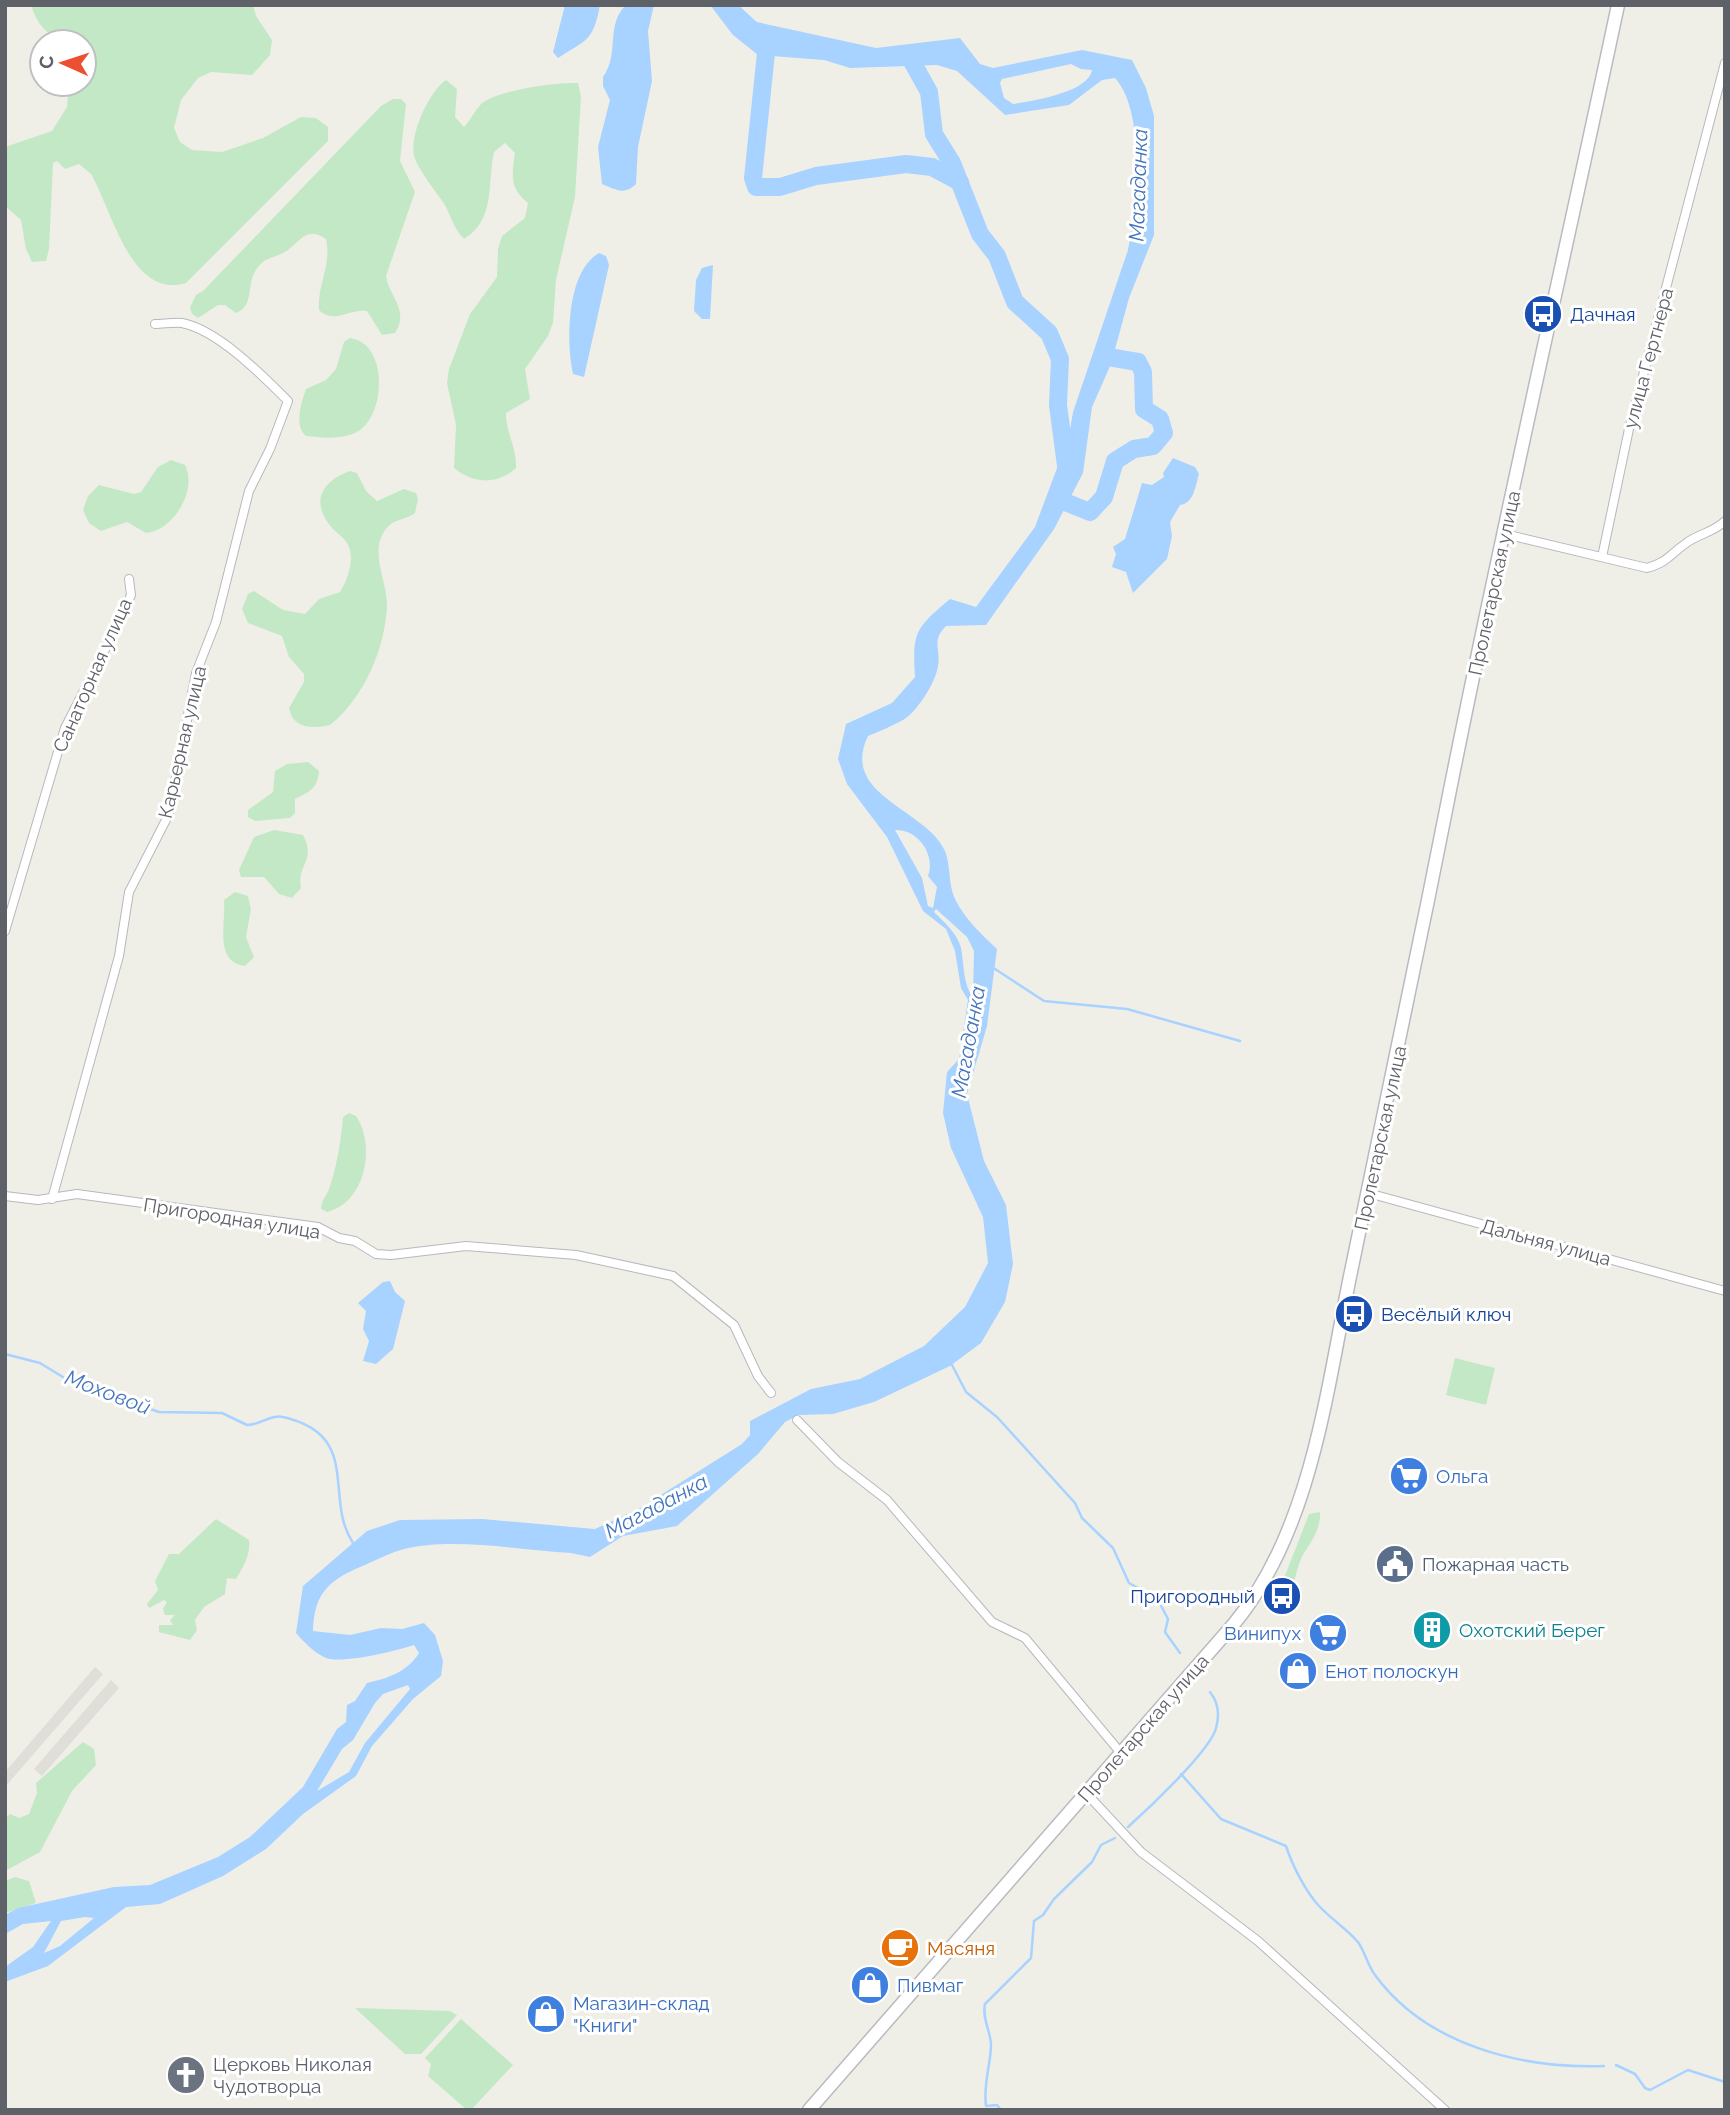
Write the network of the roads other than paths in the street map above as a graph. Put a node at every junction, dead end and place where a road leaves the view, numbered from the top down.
1 (1618, 5) edge
2 (1725, 63) edge
3 (155, 324) dead end
4 (1725, 521) edge
5 (1505, 534) junction
6 (1602, 557) junction
7 (129, 579) dead end
8 (5, 931) edge
9 (1368, 1193) junction
10 (5, 1196) edge
11 (52, 1199) junction
12 (1725, 1291) edge
13 (771, 1393) dead end
14 (797, 1420) dead end
15 (1120, 1752) junction
16 (1086, 1793) junction
17 (809, 2110) edge
18 (1445, 2110) edge

1 - 5 main road, Пролетарская улица
2 - 6 street, улица Гертнера
3 - 11 street, Карьерная улица
4 - 6 street
5 - 6 street
5 - 9 main road, Пролетарская улица
7 - 8 street, Санаторная улица
9 - 12 street, Дальняя улица
9 - 15 main road, Пролетарская улица
10 - 11 street, Пригородная улица
11 - 13 street, Пригородная улица
14 - 15 street
15 - 16 main road, Пролетарская улица
16 - 17 main road, Пролетарская улица
16 - 18 street

